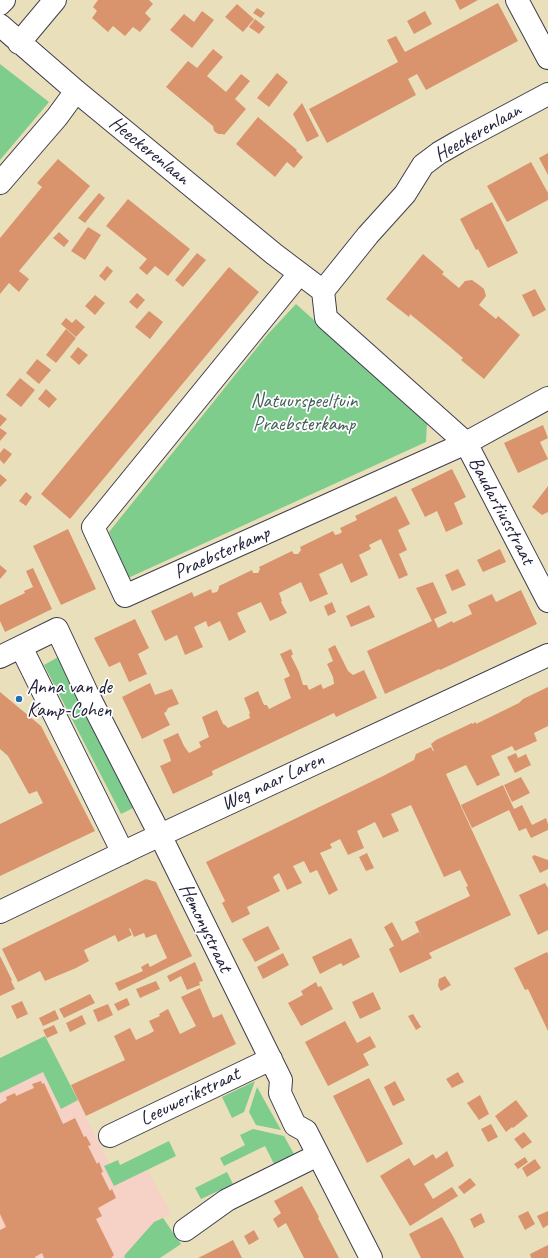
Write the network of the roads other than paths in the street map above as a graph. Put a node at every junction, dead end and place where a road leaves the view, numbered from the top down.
1 (4, 0) edge
2 (55, 0) edge
3 (517, 0) edge
4 (0, 4) edge
5 (0, 25) edge
6 (19, 43) junction
7 (548, 58) edge
8 (76, 91) junction
9 (548, 94) edge
10 (0, 183) edge
11 (300, 274) junction
12 (323, 291) junction
13 (548, 398) edge
14 (466, 443) junction
15 (548, 601) edge
16 (21, 647) junction
17 (548, 655) edge
18 (0, 658) edge
19 (160, 835) junction
20 (123, 853) junction
21 (0, 912) edge
22 (271, 1059) junction
23 (110, 1136) dead end
24 (318, 1155) junction
25 (185, 1230) dead end
26 (371, 1258) edge

1 - 4 street
2 - 6 street
3 - 7 street
5 - 6 street, Heeckerenlaan
6 - 8 street, Heeckerenlaan
8 - 10 street
8 - 11 street, Heeckerenlaan
9 - 12 street, Heeckerenlaan
11 - 12 street
11 - 14 street, Praebsterkamp
12 - 14 street
13 - 14 street
14 - 15 street, Baudartiusstraat
16 - 18 street, Hemonystraat
16 - 19 street, Hemonystraat
16 - 20 street
17 - 19 street, Weg naar Laren
19 - 20 street, Weg naar Laren
19 - 22 street, Hemonystraat
20 - 21 street, Weg naar Laren
22 - 23 street, Leeuwerikstraat
22 - 24 street, Hemonystraat
24 - 25 street
24 - 26 street, Hemonystraat

